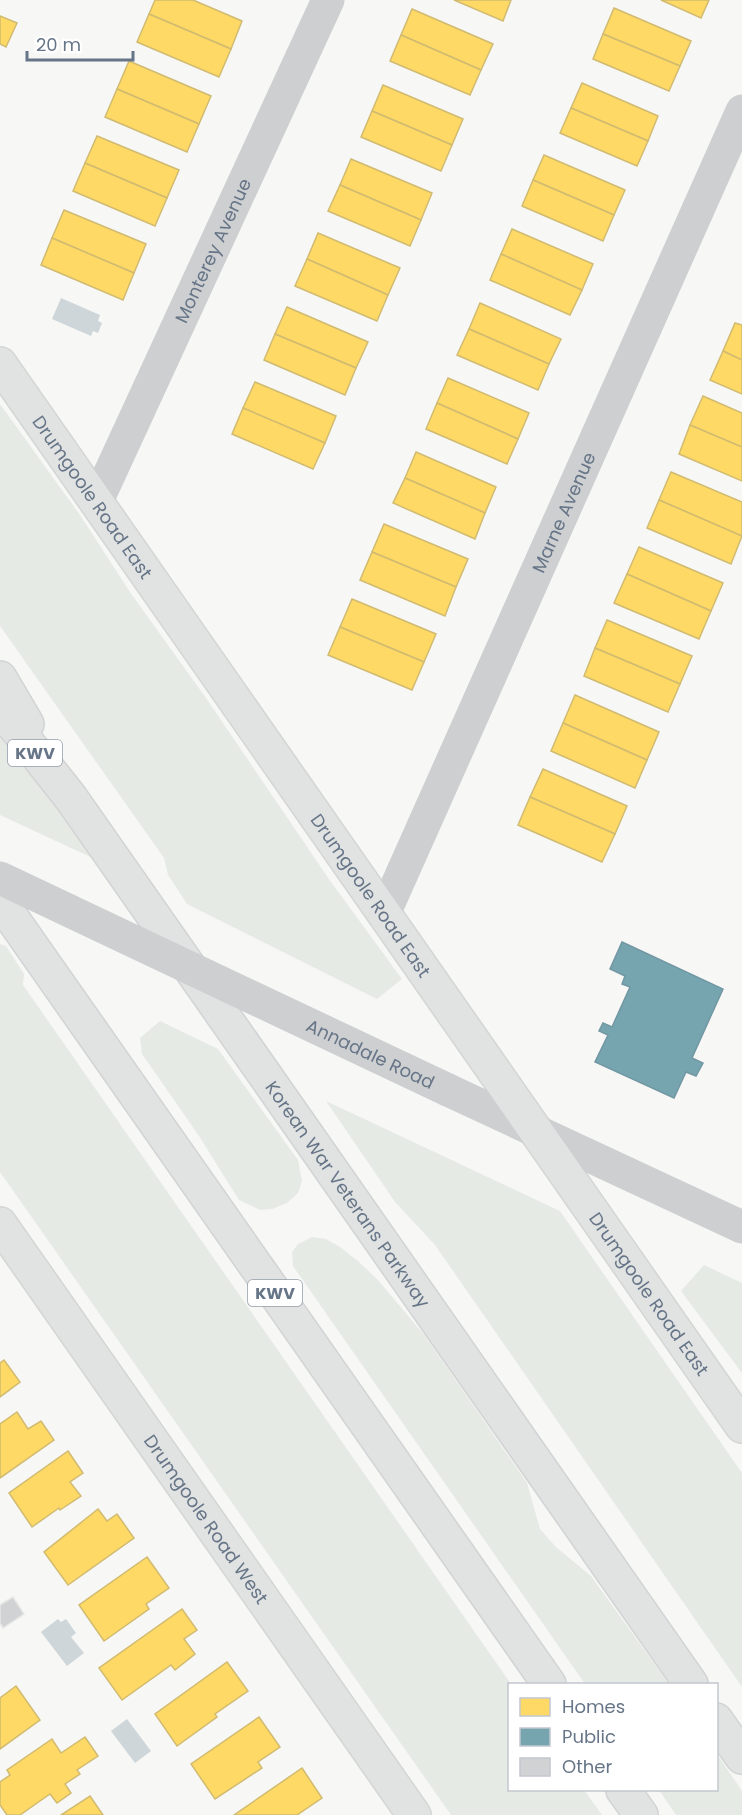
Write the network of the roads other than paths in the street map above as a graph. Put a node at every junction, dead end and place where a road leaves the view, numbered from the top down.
1 (328, 0) edge
2 (742, 111) edge
3 (0, 364) edge
4 (97, 501) junction
5 (0, 678) edge
6 (0, 708) edge
7 (71, 798) junction
8 (0, 878) edge
9 (0, 901) edge
10 (384, 914) junction
11 (534, 1129) junction
12 (741, 1223) edge
13 (0, 1224) edge
14 (742, 1426) edge
15 (548, 1683) edge
16 (691, 1683) edge
17 (718, 1721) edge
18 (742, 1757) edge
19 (624, 1791) edge
20 (414, 1815) edge
21 (641, 1815) edge

1 - 4 street, Monterey Avenue
2 - 10 street, Marne Avenue
3 - 4 main road, Drumgoole Road East
4 - 10 main road, Drumgoole Road East
5 - 7 main road
6 - 7 main road, Korean War Veterans Parkway / KWV
7 - 16 main road, Korean War Veterans Parkway / KWV
8 - 11 street, Annadale Road, bridge
9 - 15 main road, KWV
10 - 11 main road, Drumgoole Road East
11 - 12 street, Annadale Road
11 - 14 main road, Drumgoole Road East
13 - 20 main road, Drumgoole Road West
17 - 18 main road
19 - 21 main road

